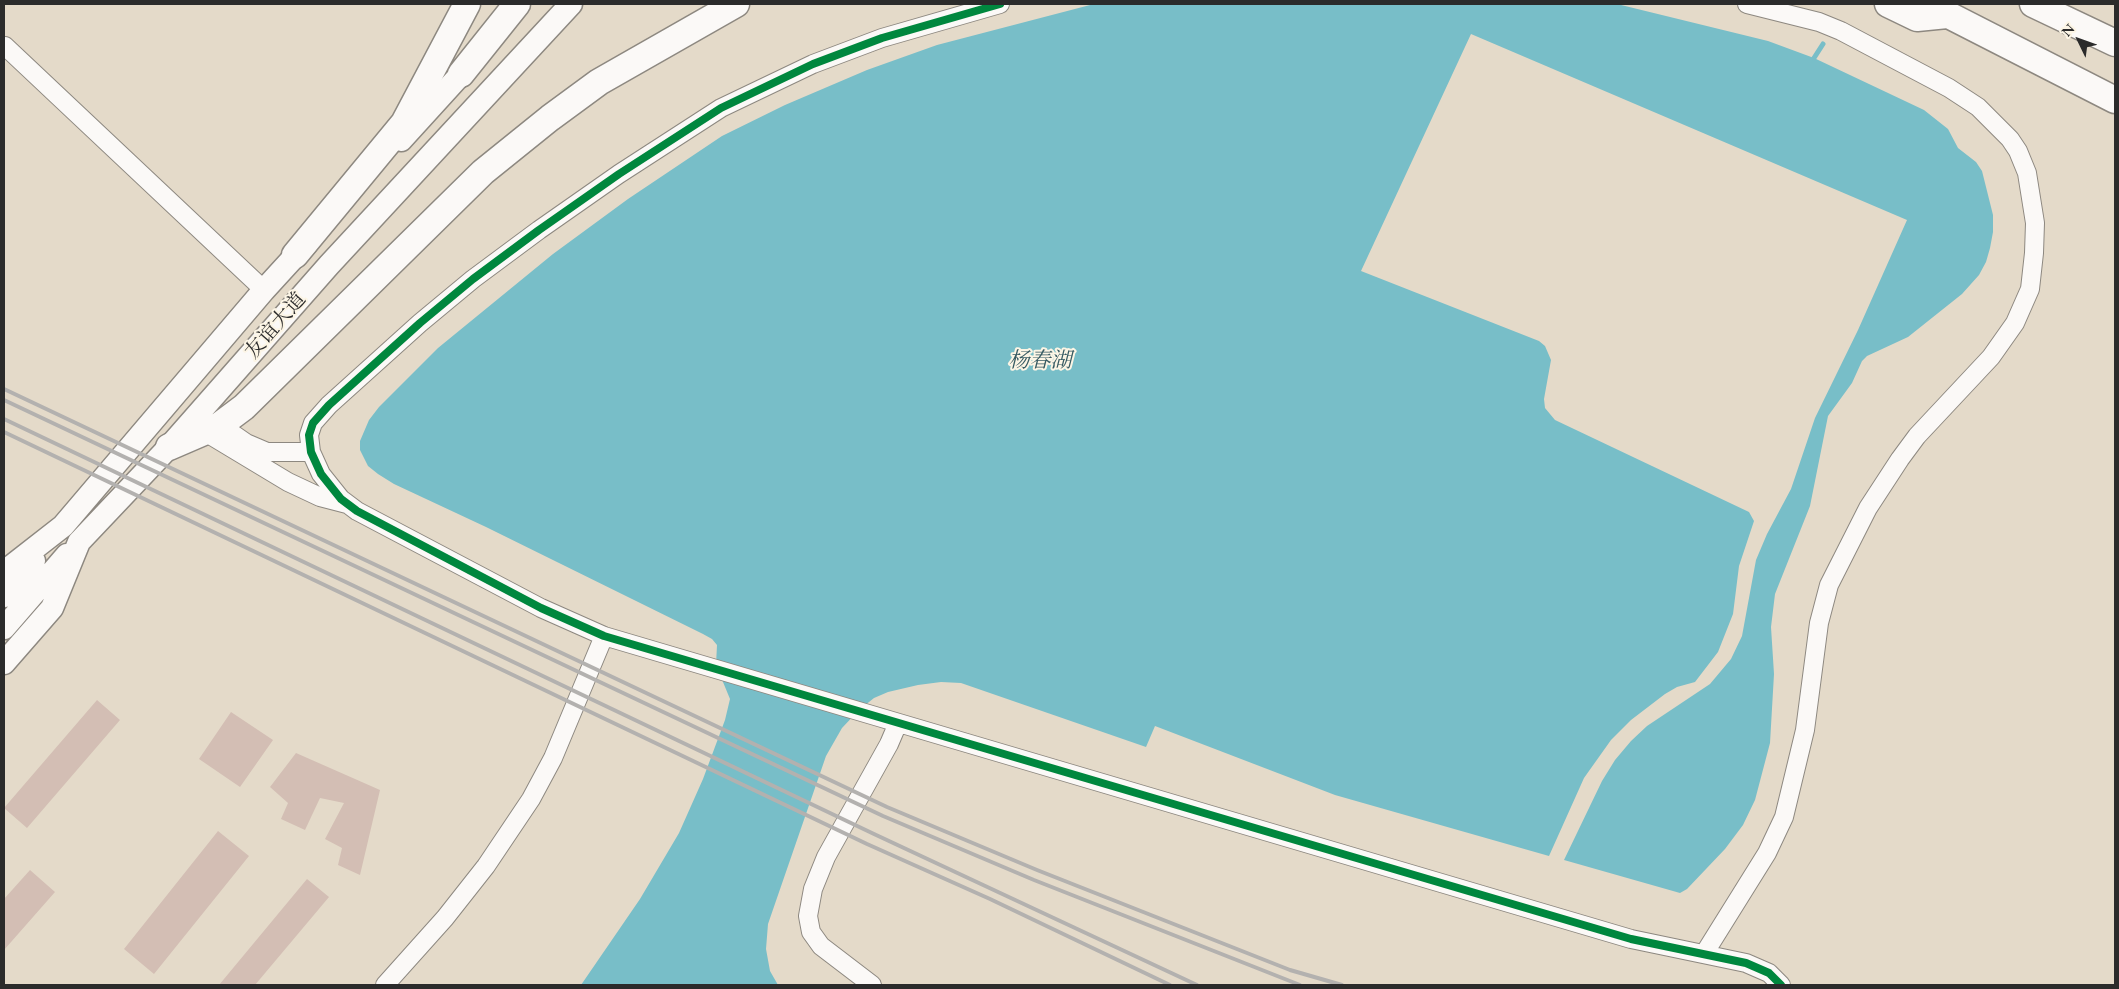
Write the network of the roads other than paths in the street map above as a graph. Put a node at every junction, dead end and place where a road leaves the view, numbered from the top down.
1 (467, 4) edge
2 (517, 4) edge
3 (525, 4) edge
4 (571, 4) edge
5 (736, 4) edge
6 (1000, 4) edge
7 (1747, 4) edge
8 (1888, 4) edge
9 (2033, 4) edge
10 (2057, 4) edge
11 (1937, 9) edge
12 (2081, 26) junction
13 (2115, 43) edge
14 (4, 48) edge
15 (461, 74) junction
16 (2115, 100) edge
17 (295, 255) junction
18 (264, 290) junction
19 (212, 429) junction
20 (169, 447) junction
21 (311, 452) junction
22 (348, 505) junction
23 (63, 526) junction
24 (79, 542) junction
25 (4, 572) edge
26 (4, 596) edge
27 (4, 628) edge
28 (604, 636) junction
29 (4, 663) edge
30 (894, 722) junction
31 (1704, 954) junction
32 (385, 985) edge
33 (872, 985) edge
34 (1781, 985) edge

1 - 17 highway
2 - 15 highway
3 - 15 main road, 友谊大道
4 - 20 main road, 友谊大道
5 - 19 highway
6 - 21 street
7 - 31 street
8 - 11 highway
9 - 12 highway
10 - 12 highway
11 - 16 highway
12 - 13 highway
14 - 18 street
15 - 17 main road, 友谊大道
17 - 18 main road, 友谊大道
18 - 23 main road, 友谊大道
19 - 20 highway
19 - 21 street
19 - 22 street
20 - 24 main road, 友谊大道
21 - 22 street
22 - 28 street
23 - 25 main road, 友谊大道
23 - 26 main road
24 - 27 main road
24 - 29 main road, 友谊大道
28 - 30 street
28 - 32 street
30 - 31 street
30 - 33 street
31 - 34 street

